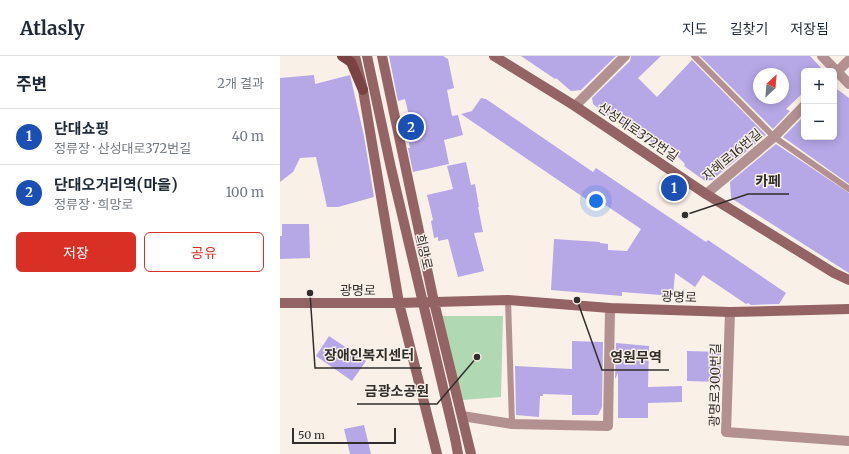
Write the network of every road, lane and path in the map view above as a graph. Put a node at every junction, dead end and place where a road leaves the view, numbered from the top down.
1 (342, 56) edge
2 (356, 56) edge
3 (367, 56) edge
4 (382, 56) edge
5 (494, 56) edge
6 (625, 56) edge
7 (694, 56) edge
8 (822, 56) edge
9 (849, 60) edge
10 (832, 68) edge
11 (837, 72) edge
12 (837, 74) edge
13 (849, 84) edge
14 (363, 90) junction
15 (575, 106) junction
16 (801, 109) edge
17 (774, 137) junction
18 (849, 189) edge
19 (706, 194) junction
20 (849, 280) edge
21 (508, 300) junction
22 (434, 302) junction
23 (280, 303) edge
24 (399, 303) junction
25 (610, 308) junction
26 (849, 309) edge
27 (730, 312) junction
28 (462, 416) junction
29 (512, 424) junction
30 (849, 441) edge
31 (437, 454) edge
32 (458, 454) edge
33 (471, 454) edge

1 - 14 main road
2 - 14 main road
3 - 32 main road, 희망로, bridge
4 - 22 main road
5 - 15 main road, 산성대로372번길
6 - 15 street
7 - 17 lane
8 - 10 street
9 - 11 street
12 - 13 street
14 - 24 main road
15 - 19 main road, 산성대로372번길
16 - 17 street, 자혜로16번길
17 - 18 lane, 자혜로16번길
17 - 19 street, 자혜로16번길
19 - 20 main road, 산성대로372번길
21 - 22 main road, 광명로
21 - 25 main road, 광명로
21 - 29 lane
22 - 24 main road, 광명로
22 - 28 main road
23 - 24 main road, 광명로
24 - 31 main road
25 - 27 main road, 광명로
25 - 29 street
26 - 27 main road, 광명로
27 - 30 street, 광명로300번길
28 - 29 street
28 - 33 main road

